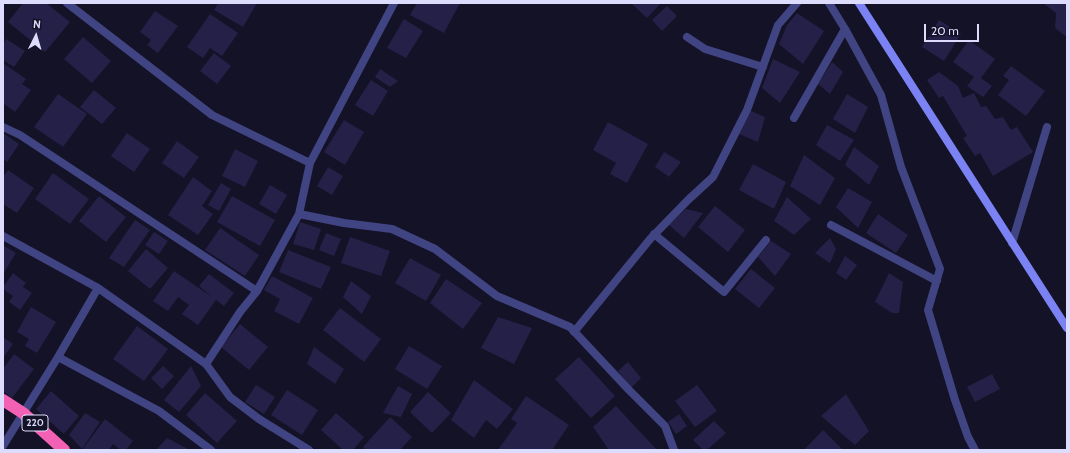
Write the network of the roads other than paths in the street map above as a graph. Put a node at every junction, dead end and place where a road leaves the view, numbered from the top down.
1 (67, 3) edge
2 (394, 3) edge
3 (797, 3) edge
4 (829, 3) edge
5 (859, 3) edge
6 (845, 29) junction
7 (687, 37) dead end
8 (763, 67) junction
9 (794, 118) dead end
10 (3, 127) edge
11 (1047, 127) dead end
12 (310, 163) junction
13 (299, 214) junction
14 (831, 225) dead end
15 (654, 234) junction
16 (3, 236) edge
17 (766, 240) dead end
18 (1012, 243) junction
19 (936, 281) junction
20 (98, 288) junction
21 (257, 291) junction
22 (1067, 328) edge
23 (574, 332) junction
24 (58, 357) junction
25 (206, 364) junction
26 (3, 400) edge
27 (24, 413) junction
28 (3, 446) edge
29 (64, 450) edge
30 (211, 450) edge
31 (310, 450) edge
32 (674, 450) edge
33 (975, 450) edge

1 - 12 street
2 - 12 street
3 - 8 street
4 - 6 street
5 - 18 main road
6 - 9 street
6 - 19 street
7 - 8 street
8 - 15 street
10 - 21 street
11 - 18 street
12 - 13 street
13 - 21 street
13 - 23 street
14 - 19 street
15 - 17 street
15 - 23 street
16 - 20 street
18 - 22 main road
19 - 33 street
20 - 24 street
20 - 25 street
21 - 25 street
23 - 32 street
24 - 27 street
24 - 30 street
25 - 31 street
26 - 27 highway, 220
27 - 28 street
27 - 29 highway, 220

